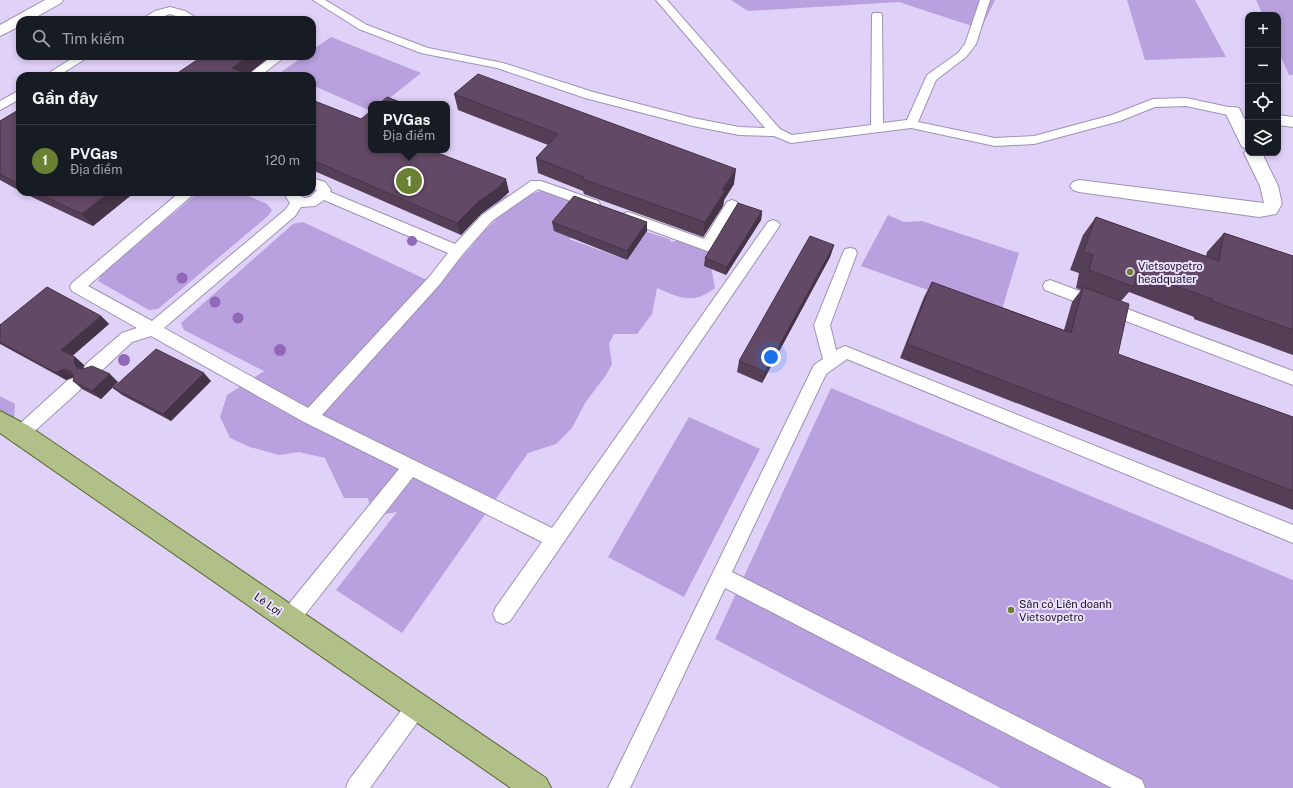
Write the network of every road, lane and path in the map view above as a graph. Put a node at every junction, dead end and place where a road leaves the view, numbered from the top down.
1 (56, 0) edge
2 (318, 0) edge
3 (661, 0) edge
4 (985, 0) edge
5 (877, 15) dead end
6 (27, 16) edge
7 (153, 16) edge
8 (187, 16) edge
9 (16, 22) edge
10 (0, 31) edge
11 (77, 60) edge
12 (274, 60) edge
13 (57, 72) edge
14 (258, 72) edge
15 (16, 96) edge
16 (0, 106) edge
17 (1240, 113) edge
18 (1281, 120) edge
19 (1293, 122) edge
20 (911, 124) junction
21 (877, 128) junction
22 (776, 132) junction
23 (1245, 132) edge
24 (1254, 156) edge
25 (316, 183) edge
26 (1079, 186) dead end
27 (323, 194) junction
28 (184, 196) edge
29 (296, 197) edge
30 (732, 205) dead end
31 (603, 208) edge
32 (618, 213) edge
33 (773, 225) dead end
34 (457, 251) junction
35 (850, 253) dead end
36 (1050, 286) dead end
37 (153, 329) junction
38 (832, 361) junction
39 (92, 369) edge
40 (1293, 378) edge
41 (74, 385) edge
42 (310, 418) junction
43 (10, 427) edge
44 (411, 467) junction
45 (1293, 534) edge
46 (556, 539) junction
47 (720, 576) junction
48 (503, 614) dead end
49 (290, 618) junction
50 (417, 706) junction
51 (358, 788) edge
52 (536, 788) edge
53 (619, 788) edge
54 (1134, 788) edge

1 - 6 street
2 - 22 lane
3 - 22 lane
4 - 20 lane
5 - 21 lane
7 - 8 lane
9 - 10 street
11 - 13 lane
12 - 14 lane
15 - 16 lane
17 - 20 lane
17 - 23 street
18 - 19 street
20 - 21 lane
21 - 22 lane
24 - 26 street
25 - 27 lane
27 - 29 lane
27 - 34 lane
28 - 37 lane
29 - 37 lane
30 - 32 lane
31 - 34 lane
33 - 46 lane
34 - 42 lane
35 - 38 lane
36 - 40 lane
37 - 39 lane
37 - 42 lane
38 - 45 lane
38 - 47 lane
41 - 43 lane
42 - 44 lane
43 - 49 main road, Lê Lợi
44 - 46 lane
44 - 49 lane
46 - 48 lane
47 - 53 lane
47 - 54 lane
49 - 50 main road, Lê Lợi
50 - 51 lane
50 - 52 main road, Lê Lợi

